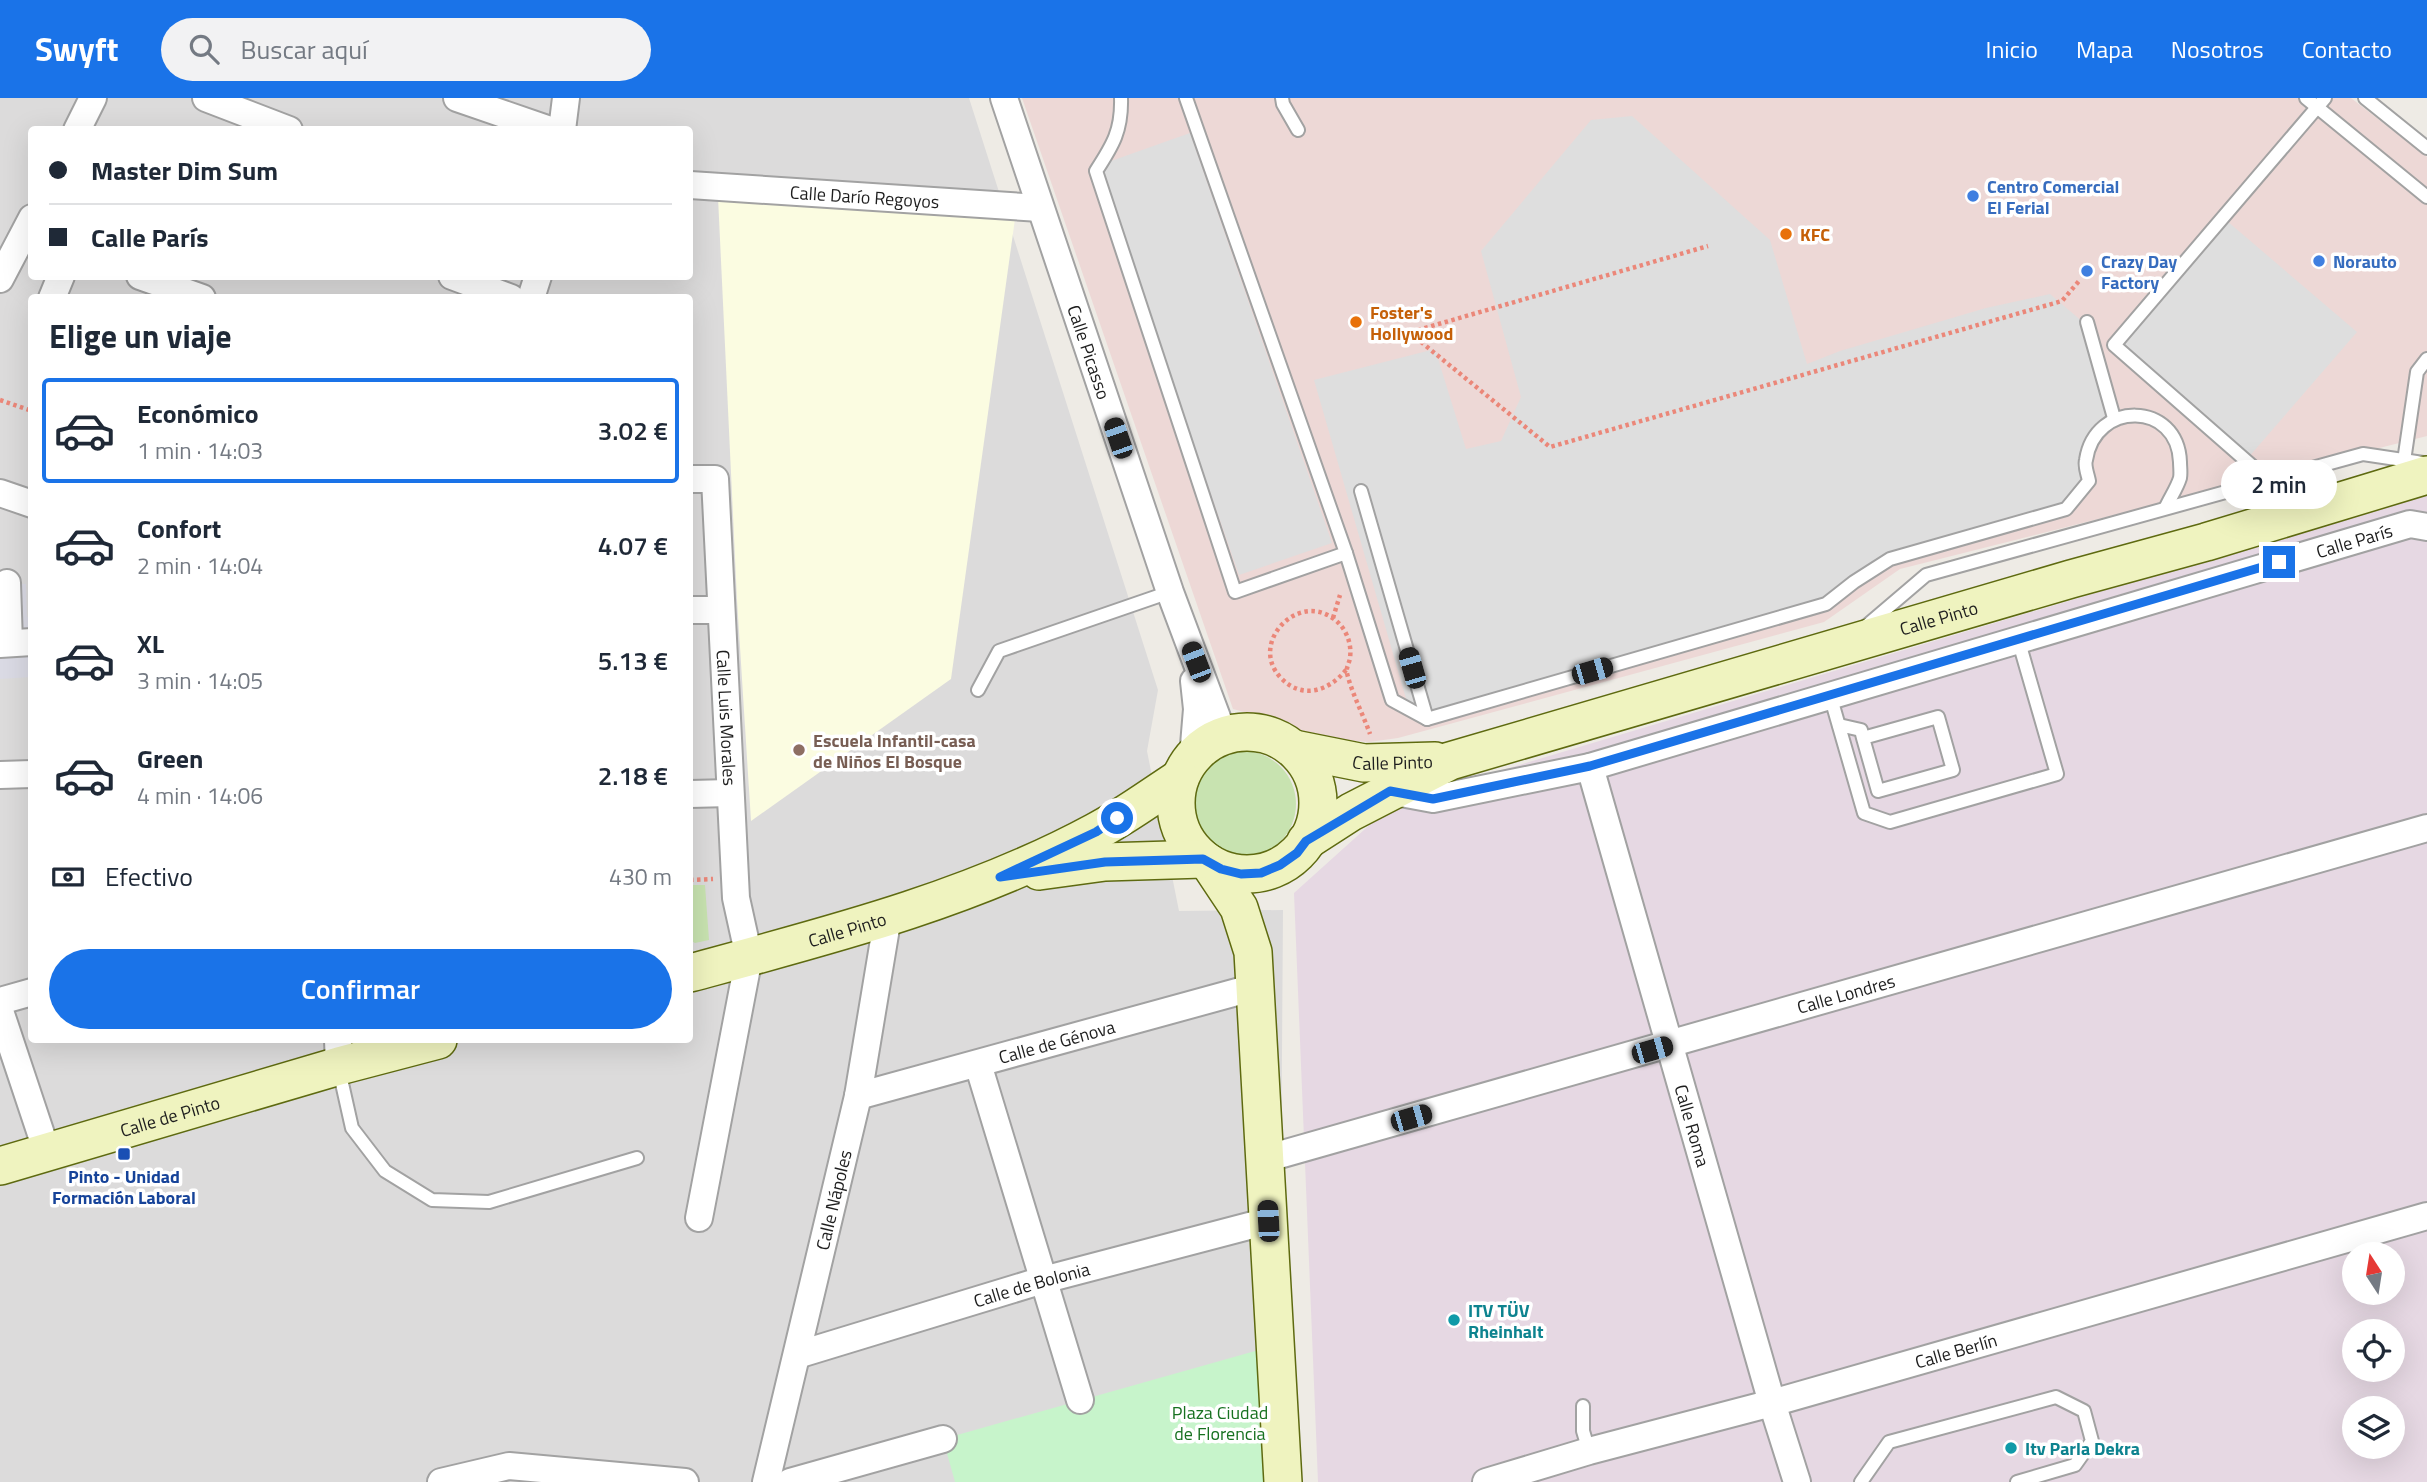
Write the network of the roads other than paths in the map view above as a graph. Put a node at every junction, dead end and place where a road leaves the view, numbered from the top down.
1 (93, 98) edge
2 (206, 98) edge
3 (457, 98) edge
4 (566, 98) edge
5 (1004, 98) edge
6 (1121, 98) edge
7 (1186, 98) edge
8 (1282, 98) edge
9 (2306, 98) edge
10 (2365, 98) edge
11 (2321, 103) edge
12 (79, 126) edge
13 (279, 126) edge
14 (538, 126) edge
15 (562, 126) edge
16 (1298, 130) dead end
17 (2427, 148) edge
18 (693, 185) edge
19 (2427, 197) edge
20 (1040, 208) junction
21 (28, 231) edge
22 (0, 279) edge
23 (152, 280) edge
24 (463, 280) edge
25 (191, 294) edge
26 (501, 294) edge
27 (2087, 322) dead end
28 (2427, 359) edge
29 (2114, 418) junction
30 (2427, 463) edge
31 (2415, 468) edge
32 (702, 479) edge
33 (2267, 479) junction
34 (1361, 491) dead end
35 (0, 493) edge
36 (28, 503) edge
37 (2166, 507) junction
38 (2427, 527) edge
39 (1346, 553) junction
40 (7, 583) dead end
41 (1170, 592) junction
42 (693, 610) edge
43 (720, 610) junction
44 (2018, 639) junction
45 (14, 643) edge
46 (1189, 645) junction
47 (1844, 645) junction
48 (978, 690) dead end
49 (1830, 695) junction
50 (1427, 719) junction
51 (1839, 726) junction
52 (1224, 736) junction
53 (1863, 738) junction
54 (1294, 749) junction
55 (1590, 766) junction
56 (1186, 768) junction
57 (28, 774) edge
58 (0, 775) edge
59 (1386, 777) junction
60 (730, 793) junction
61 (693, 794) edge
62 (2427, 828) edge
63 (1301, 847) junction
64 (1206, 861) junction
65 (1000, 877) junction
66 (888, 916) junction
67 (749, 957) junction
68 (1254, 970) junction
69 (693, 972) edge
70 (28, 993) edge
71 (0, 1001) edge
72 (0, 1011) edge
73 (415, 1043) edge
74 (1670, 1045) junction
75 (338, 1053) edge
76 (978, 1063) junction
77 (858, 1096) junction
78 (47, 1152) junction
79 (637, 1157) dead end
80 (1265, 1159) junction
81 (0, 1166) edge
82 (2427, 1216) edge
83 (699, 1218) dead end
84 (1268, 1221) junction
85 (1043, 1280) junction
86 (797, 1355) junction
87 (1080, 1400) dead end
88 (1772, 1403) junction
89 (1583, 1406) dead end
90 (943, 1439) dead end
91 (1589, 1451) junction
92 (508, 1474) edge
93 (441, 1482) edge
94 (685, 1482) edge
95 (766, 1482) edge
96 (790, 1482) edge
97 (1283, 1482) edge
98 (1486, 1482) edge
99 (1797, 1482) edge
100 (1861, 1482) edge
101 (2017, 1482) edge

1 - 12 street
2 - 13 street
3 - 14 street
4 - 15 street
5 - 20 street, Calle Picasso
6 - 39 lane
7 - 39 lane
8 - 16 lane
9 - 11 lane
10 - 17 lane
11 - 19 lane
11 - 33 lane
18 - 20 street, Calle Darío Regoyos
20 - 41 street, Calle Picasso
21 - 22 street
23 - 25 street
24 - 26 street
27 - 29 lane
28 - 31 lane
29 - 37 lane
29 - 50 lane
30 - 31 lane
31 - 33 lane
31 - 47 main road, Calle Pinto
32 - 43 street, Calle Luis Morales
33 - 37 lane
34 - 50 lane
35 - 36 street
37 - 47 lane
38 - 44 street, Calle París
39 - 50 lane
40 - 45 street
41 - 46 street, Calle Picasso
41 - 48 lane
42 - 43 street
43 - 60 street, Calle Luis Morales
44 - 49 street, Calle París
44 - 51 lane
46 - 52 street, Calle Picasso
46 - 56 street, Calle Picasso
47 - 59 main road, Calle Pinto
49 - 51 lane
49 - 55 street, Calle París
51 - 53 lane
52 - 54 main road
52 - 56 main road
53 - 53 lane
54 - 59 main road, Calle Pinto
54 - 63 main road
55 - 59 street, Calle París
55 - 74 street, Calle Roma
56 - 64 main road
56 - 65 main road, Calle Pinto
57 - 58 street
59 - 63 main road, Calle Pinto
60 - 61 street
60 - 67 street, Calle Luis Morales
62 - 74 street, Calle Londres
63 - 64 main road
63 - 68 main road
64 - 65 main road, Calle Pinto
64 - 68 main road
65 - 66 main road, Calle Pinto
66 - 67 main road, Calle Pinto
66 - 77 street, Calle Nápoles
67 - 69 main road, Calle Pinto
67 - 83 street
68 - 76 street, Calle de Génova
68 - 80 main road
70 - 71 street
72 - 78 street
73 - 75 main road
74 - 80 street, Calle Londres
74 - 88 street, Calle Roma
75 - 78 main road, Calle de Pinto
75 - 79 lane
76 - 77 street, Calle de Génova
76 - 85 street
77 - 86 street, Calle Nápoles
78 - 81 main road, Calle de Pinto
80 - 84 main road
82 - 88 street, Calle Berlín
84 - 85 street, Calle de Bolonia
84 - 97 main road
85 - 86 street, Calle de Bolonia
85 - 87 street
86 - 95 street, Calle Nápoles
88 - 91 street, Calle Berlín
88 - 99 street, Calle Roma
89 - 91 lane
90 - 96 street
91 - 98 street, Calle Berlín
92 - 93 street
92 - 94 street
100 - 101 lane

